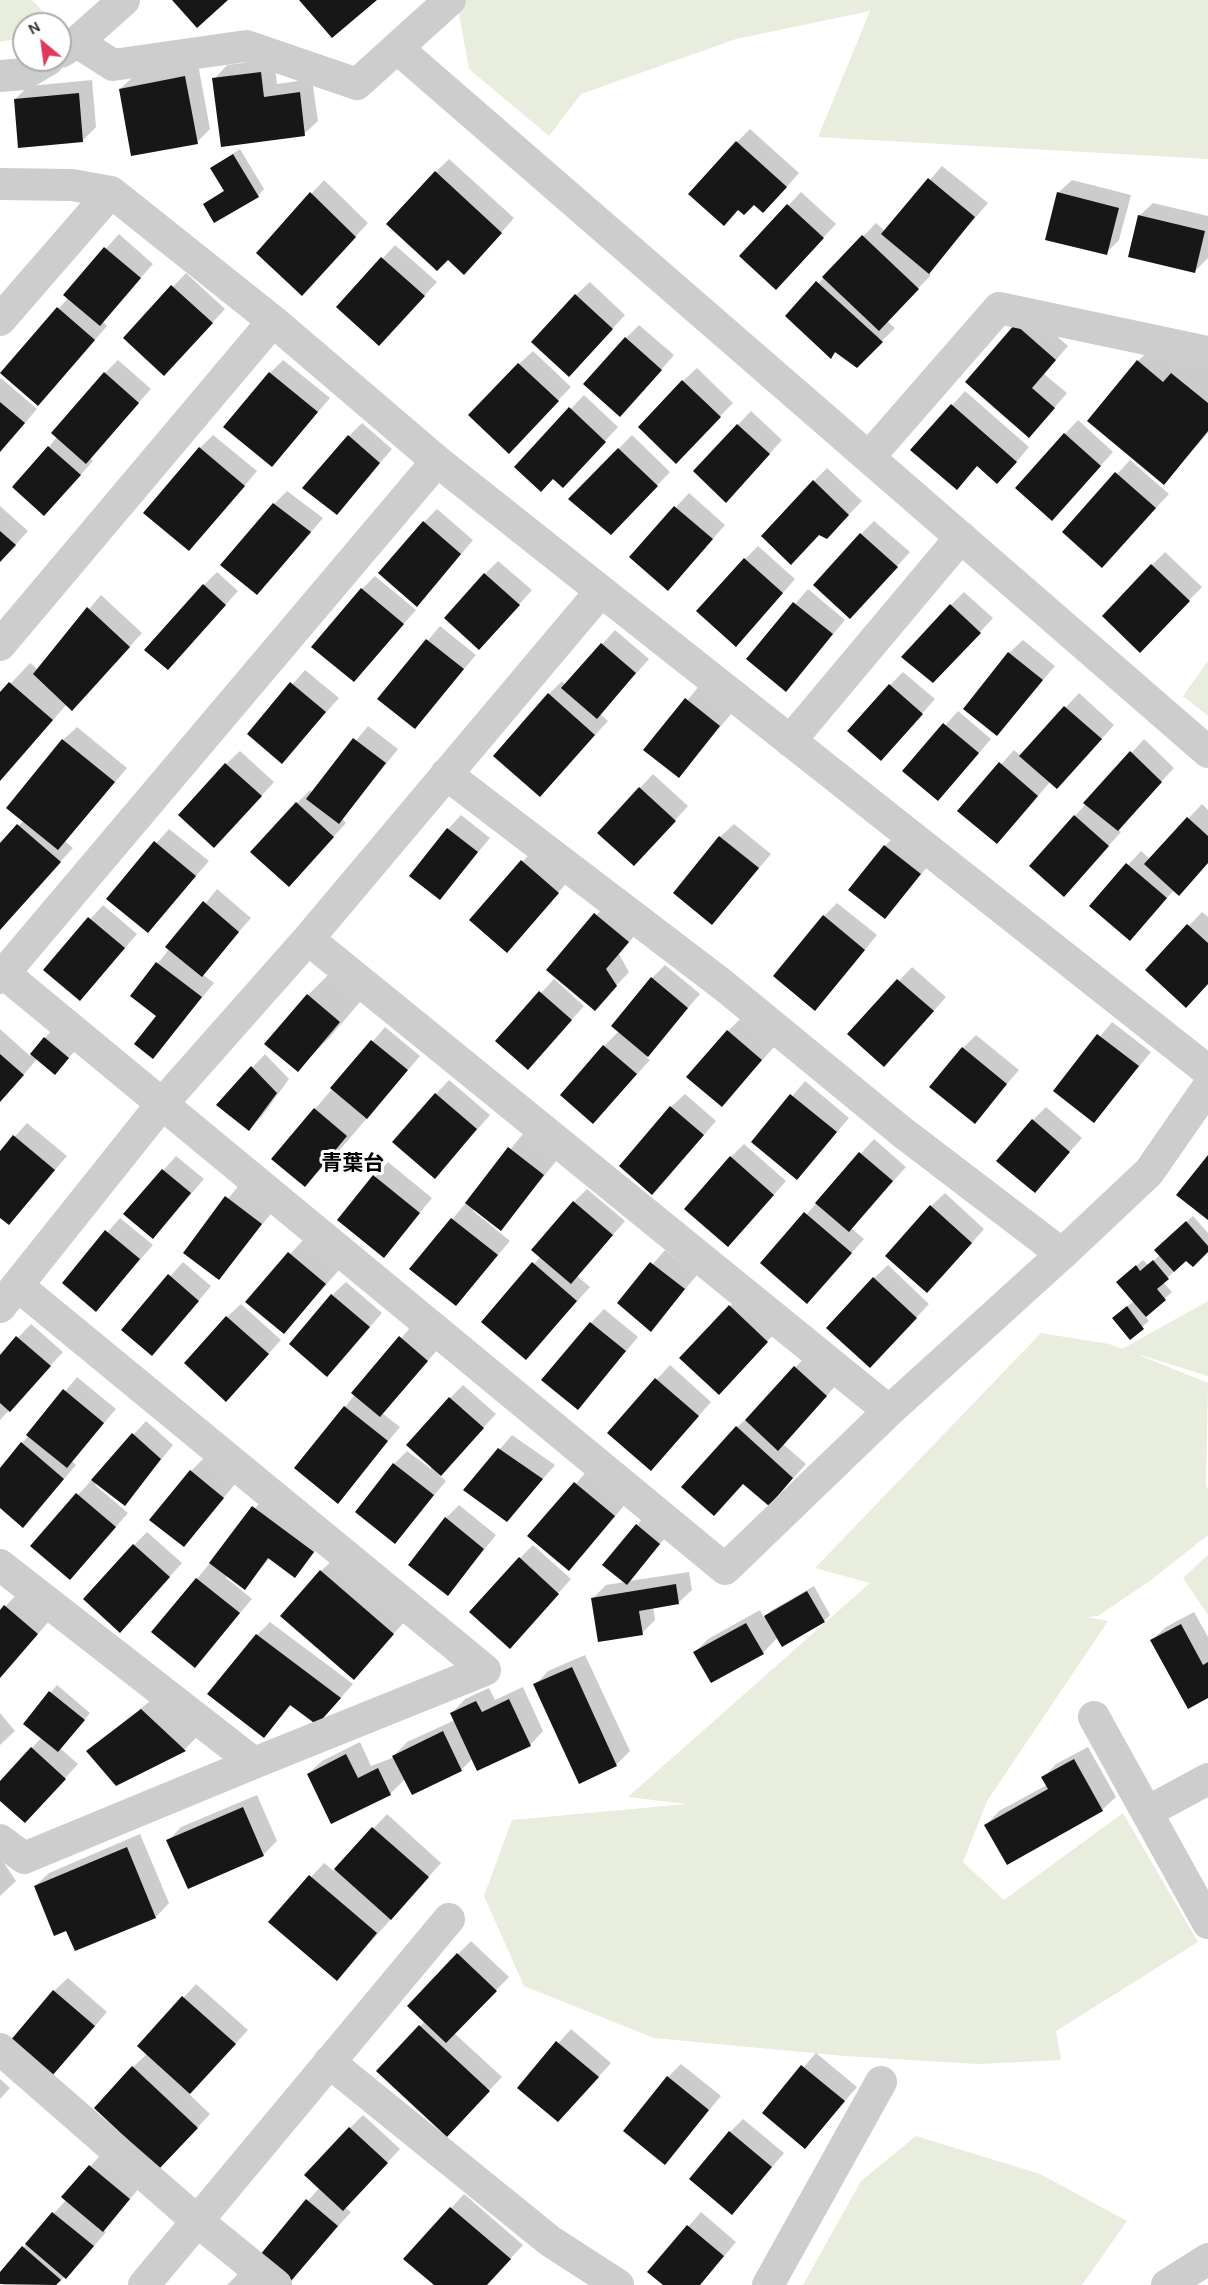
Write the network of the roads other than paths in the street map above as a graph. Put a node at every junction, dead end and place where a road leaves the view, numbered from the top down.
1 (124, 0) edge
2 (450, 0) edge
3 (72, 44) edge
4 (72, 48) edge
5 (397, 48) junction
6 (27, 72) edge
7 (0, 76) edge
8 (0, 184) edge
9 (111, 192) junction
10 (0, 320) edge
11 (273, 321) junction
12 (1208, 352) edge
13 (869, 457) junction
14 (437, 461) junction
15 (961, 537) junction
16 (601, 591) junction
17 (0, 645) edge
18 (790, 741) junction
19 (1208, 752) edge
20 (446, 774) junction
21 (308, 939) junction
22 (1, 974) edge
23 (1206, 1068) edge
24 (161, 1105) junction
25 (1062, 1254) junction
26 (9, 1296) edge
27 (889, 1411) junction
28 (0, 1565) edge
29 (1094, 1717) dead end
30 (254, 1763) junction
31 (1208, 1779) edge
32 (1147, 1812) junction
33 (0, 1840) edge
34 (448, 1919) dead end
35 (1208, 1923) edge
36 (0, 2049) edge
37 (329, 2062) junction
38 (881, 2082) dead end
39 (196, 2220) junction
40 (1208, 2259) edge
41 (144, 2285) edge
42 (276, 2285) edge
43 (618, 2285) edge
44 (768, 2285) edge
45 (1167, 2285) edge

1 - 3 street
2 - 5 street
4 - 5 street
5 - 13 street
6 - 7 street
8 - 9 street
9 - 10 street
9 - 11 street
11 - 14 street
11 - 17 street
12 - 13 street
13 - 15 street
14 - 16 street
14 - 22 street
15 - 18 street
15 - 19 street
16 - 18 street
16 - 20 street
18 - 23 street
20 - 21 street
20 - 25 street
21 - 24 street
21 - 27 street
22 - 24 street
23 - 25 street
24 - 26 street
24 - 27 street
25 - 27 street
26 - 30 street
28 - 30 street
29 - 32 street
30 - 33 street
31 - 32 street
32 - 35 street
34 - 37 street
36 - 39 street
37 - 39 street
37 - 43 street
38 - 44 street
39 - 41 street
39 - 42 street
40 - 45 street

